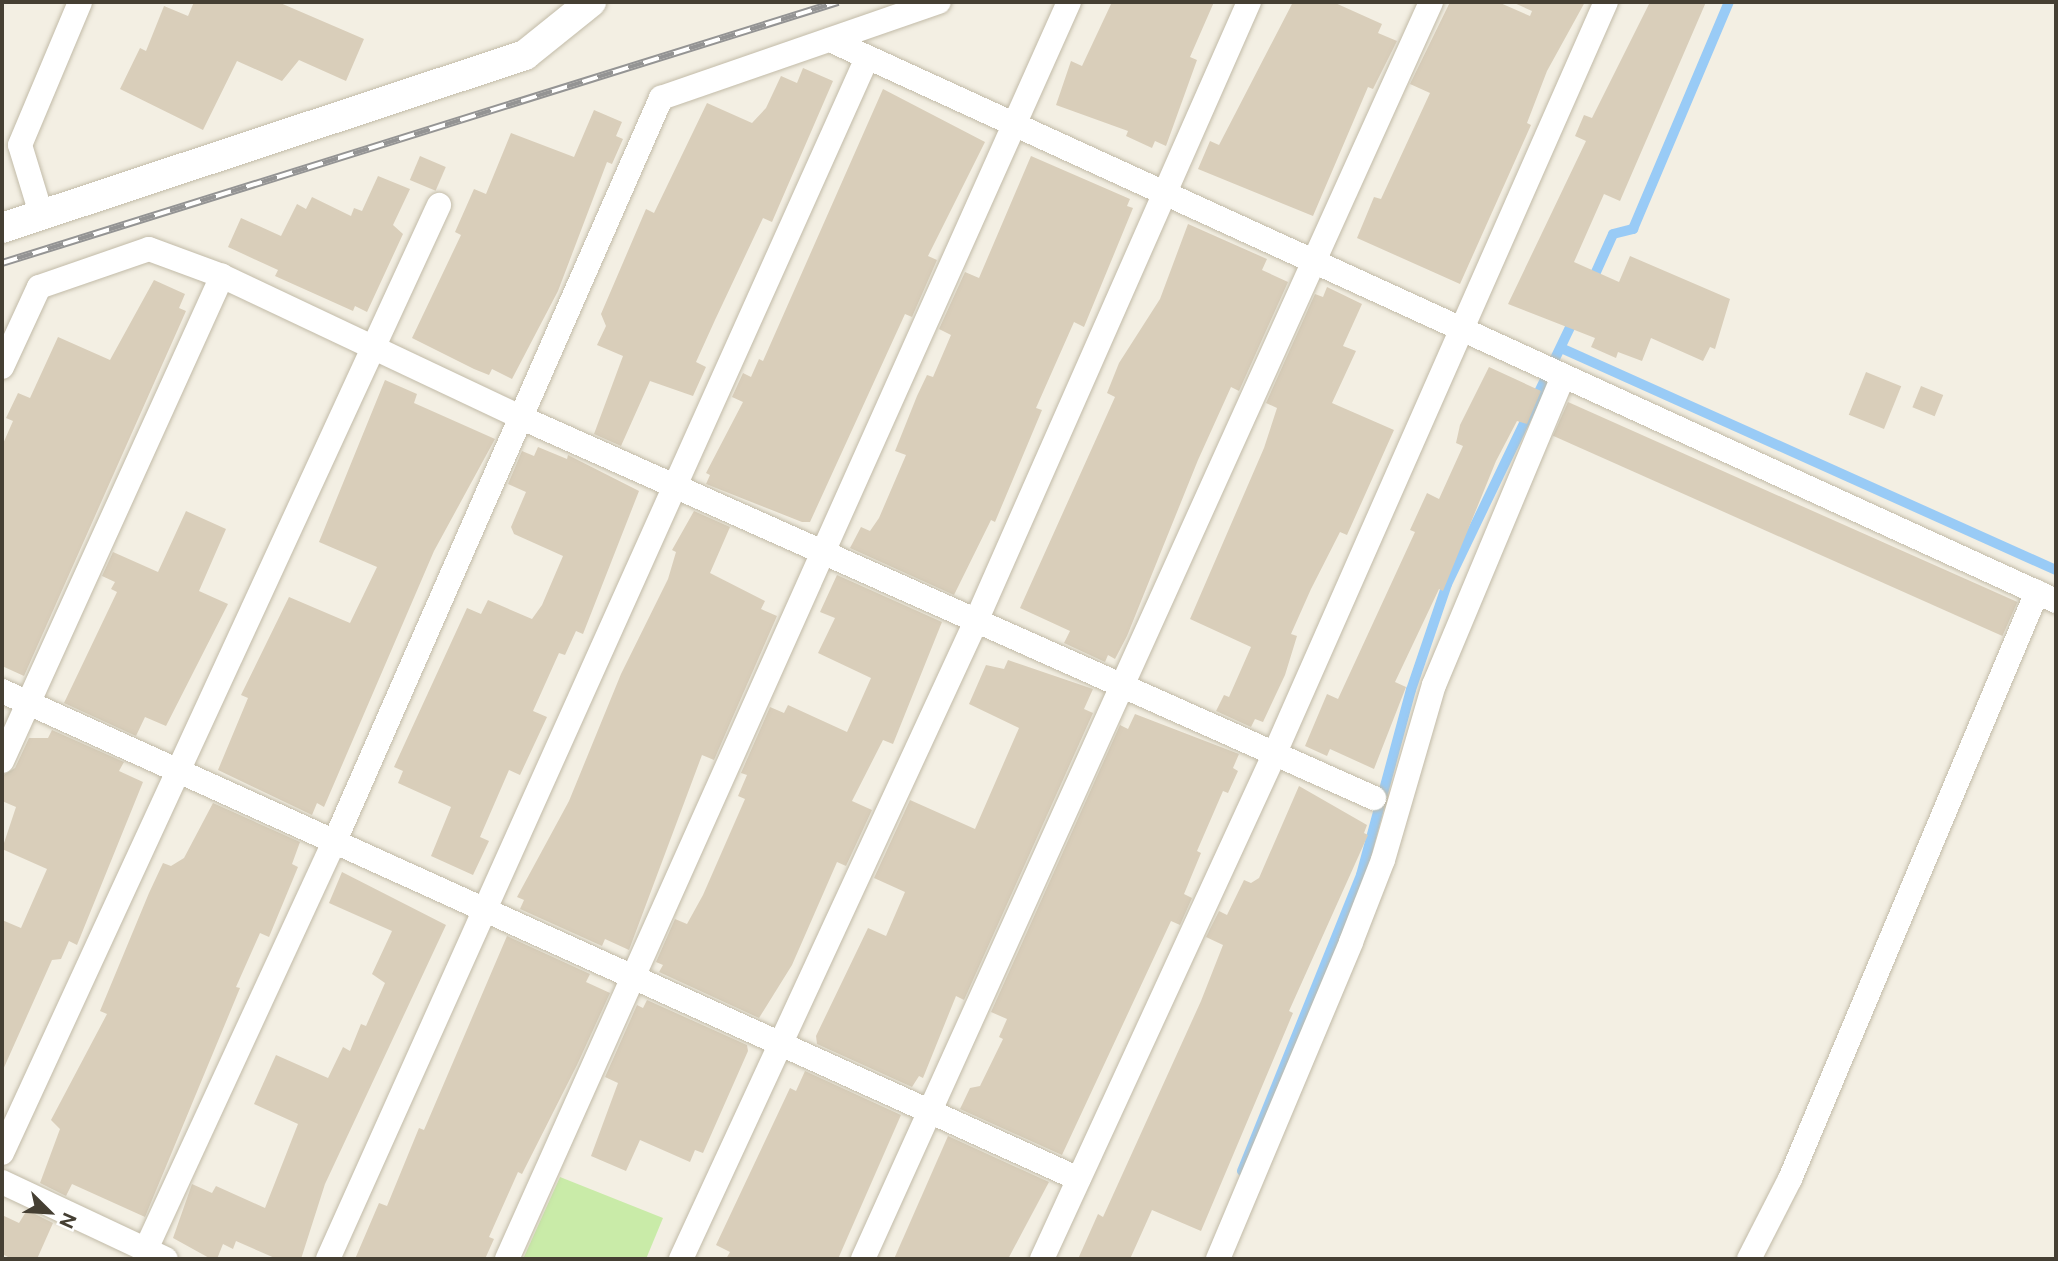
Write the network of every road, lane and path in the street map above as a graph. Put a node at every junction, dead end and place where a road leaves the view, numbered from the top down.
1 (80, 2) edge
2 (591, 2) edge
3 (939, 2) edge
4 (1069, 2) edge
5 (1249, 2) edge
6 (1431, 2) edge
7 (1606, 2) edge
8 (830, 40) junction
9 (866, 60) junction
10 (1016, 124) junction
11 (1168, 194) junction
12 (439, 205) dead end
13 (42, 217) junction
14 (2, 228) edge
15 (1316, 259) junction
16 (222, 276) junction
17 (1461, 330) junction
18 (369, 348) junction
19 (2, 367) edge
20 (1563, 376) junction
21 (522, 418) junction
22 (672, 485) junction
23 (824, 552) junction
24 (2047, 596) edge
25 (977, 619) junction
26 (1126, 686) junction
27 (2, 691) edge
28 (28, 702) junction
29 (1274, 755) junction
30 (2, 761) edge
31 (177, 769) junction
32 (1374, 798) dead end
33 (334, 844) junction
34 (483, 910) junction
35 (631, 977) junction
36 (783, 1044) junction
37 (932, 1116) junction
38 (2, 1153) edge
39 (1079, 1180) junction
40 (2, 1182) edge
41 (156, 1254) edge
42 (328, 1259) edge
43 (508, 1259) edge
44 (681, 1259) edge
45 (863, 1259) edge
46 (1042, 1259) edge
47 (1218, 1259) edge
48 (1749, 1259) edge

1 - 13 street
2 - 13 street
3 - 8 street
4 - 10 street
5 - 11 street
6 - 15 street
7 - 17 street
8 - 9 street
8 - 21 street
9 - 10 street
9 - 22 street
10 - 11 street
10 - 23 street
11 - 15 street
11 - 25 street
12 - 18 street
13 - 14 street
15 - 17 street
15 - 26 street
16 - 18 street
16 - 19 street
16 - 28 street
17 - 20 street
17 - 29 street
18 - 21 street
18 - 31 street
20 - 24 street
20 - 47 street
21 - 22 street
21 - 33 street
22 - 23 street
22 - 34 street
23 - 25 street
23 - 35 street
24 - 48 street
25 - 26 street
25 - 36 street
26 - 29 street
26 - 37 street
27 - 28 street
28 - 30 street
28 - 31 street
29 - 32 street
29 - 39 street
31 - 33 street
31 - 38 street
33 - 34 street
33 - 41 street
34 - 35 street
34 - 42 street
35 - 36 street
35 - 43 street
36 - 37 street
36 - 44 street
37 - 39 street
37 - 45 street
39 - 46 street
40 - 41 street

